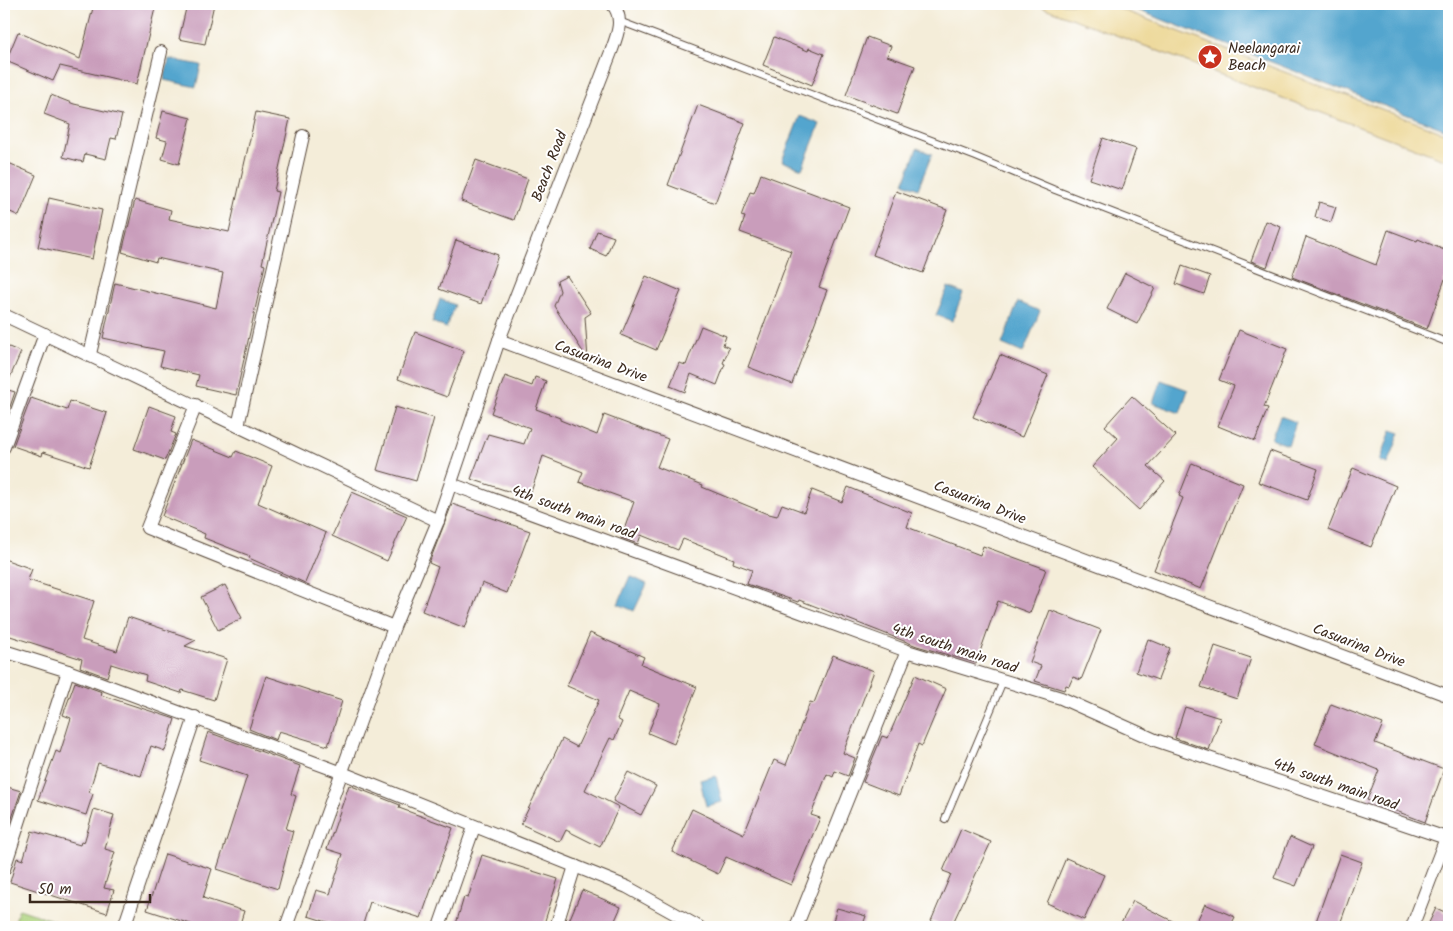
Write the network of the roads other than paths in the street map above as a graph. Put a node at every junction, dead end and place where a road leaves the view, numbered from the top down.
1 (612, 4) edge
2 (619, 21) junction
3 (161, 52) dead end
4 (303, 136) dead end
5 (4, 315) edge
6 (44, 334) junction
7 (499, 340) junction
8 (1449, 342) edge
9 (90, 354) junction
10 (196, 405) junction
11 (238, 426) junction
12 (4, 447) edge
13 (451, 484) junction
14 (438, 521) junction
15 (394, 627) junction
16 (4, 651) edge
17 (907, 651) junction
18 (68, 671) junction
19 (1003, 680) junction
20 (1449, 696) edge
21 (195, 717) junction
22 (340, 772) junction
23 (945, 818) dead end
24 (474, 827) junction
25 (1448, 839) edge
26 (575, 866) junction
27 (4, 870) edge
28 (682, 923) edge
29 (124, 927) edge
30 (286, 927) edge
31 (439, 927) edge
32 (556, 927) edge
33 (698, 927) edge
34 (796, 927) edge
35 (1412, 927) edge

1 - 2 street
2 - 7 street, Beach Road
2 - 8 lane
3 - 9 street
4 - 11 street
5 - 6 street
6 - 9 street
6 - 12 street
7 - 13 street, Beach Road
7 - 20 street, Casuarina Drive
9 - 10 street
10 - 11 street
10 - 15 street
11 - 14 street
13 - 14 street, Beach Road
13 - 17 street, 4th south main road
14 - 15 street, Beach Road
15 - 22 street, Beach Road
16 - 18 street
17 - 19 street, 4th south main road
17 - 34 street
18 - 21 street
18 - 27 street
19 - 23 lane
19 - 25 street, 4th south main road
21 - 22 street
21 - 29 street
22 - 24 street
22 - 30 street, Beach Road
24 - 26 street
24 - 31 street
25 - 35 street
26 - 28 street
26 - 32 street
28 - 33 street

